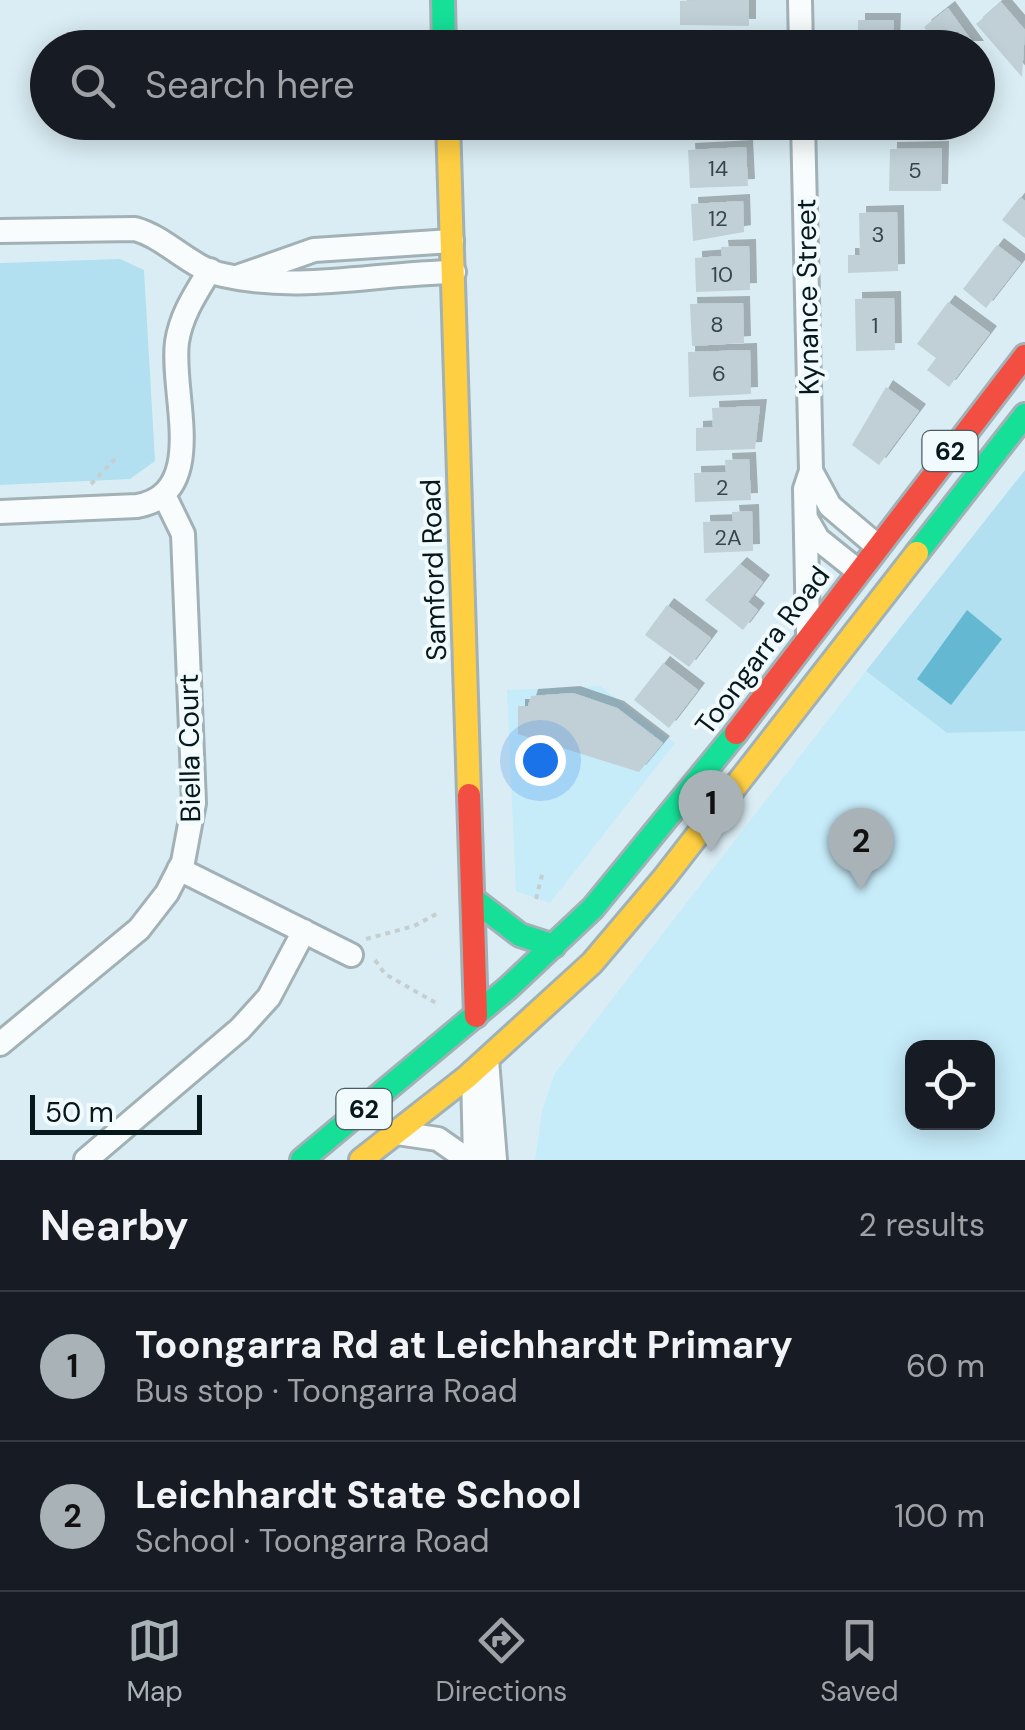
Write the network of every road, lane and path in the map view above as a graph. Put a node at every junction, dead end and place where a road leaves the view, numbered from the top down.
1 (442, 0) edge
2 (800, 0) edge
3 (443, 30) edge
4 (801, 30) edge
5 (449, 140) edge
6 (803, 140) edge
7 (0, 232) edge
8 (452, 241) junction
9 (210, 270) junction
10 (454, 272) junction
11 (236, 277) junction
12 (1025, 356) edge
13 (1025, 415) edge
14 (115, 459) dead end
15 (811, 471) junction
16 (88, 487) dead end
17 (165, 497) junction
18 (0, 512) edge
19 (805, 518) junction
20 (876, 545) junction
21 (858, 571) junction
22 (893, 582) junction
23 (808, 641) junction
24 (179, 870) junction
25 (543, 870) dead end
26 (474, 899) junction
27 (536, 899) dead end
28 (440, 912) dead end
29 (304, 931) junction
30 (554, 946) junction
31 (351, 954) dead end
32 (436, 1002) dead end
33 (476, 1016) junction
34 (0, 1044) edge
35 (480, 1066) junction
36 (396, 1133) junction
37 (86, 1160) edge
38 (302, 1160) edge
39 (361, 1160) edge
40 (472, 1160) edge
41 (495, 1160) edge

1 - 3 main road
2 - 4 street
5 - 8 main road, Samford Road
6 - 15 street, Kynance Street
7 - 9 street
8 - 10 main road, Samford Road
8 - 11 street
9 - 11 street
9 - 17 street
10 - 11 street
10 - 26 main road, Samford Road
12 - 20 main road, Toongarra Road / 62
13 - 22 main road, 62
14 - 16 path
15 - 19 street, Kynance Street
15 - 20 street
17 - 18 street
17 - 24 street, Biella Court
19 - 21 street
19 - 23 street, Kynance Street
20 - 21 main road, Toongarra Road / 62
20 - 22 main road
21 - 22 main road
21 - 23 main road, Toongarra Road / 62
22 - 35 main road, 62
23 - 30 main road, Toongarra Road / 62
24 - 29 street
24 - 34 street, Biella Court
25 - 27 path
26 - 30 main road
26 - 33 main road, Samford Road
28 - 32 path
29 - 31 street
29 - 37 street
30 - 33 main road, Toongarra Road / 62
33 - 35 main road, Samford Road
33 - 38 main road, Toongarra Road / 62
35 - 36 main road, 62
35 - 40 street, Samford Road
35 - 41 street, Samford Road
36 - 39 main road, 62
36 - 40 street

